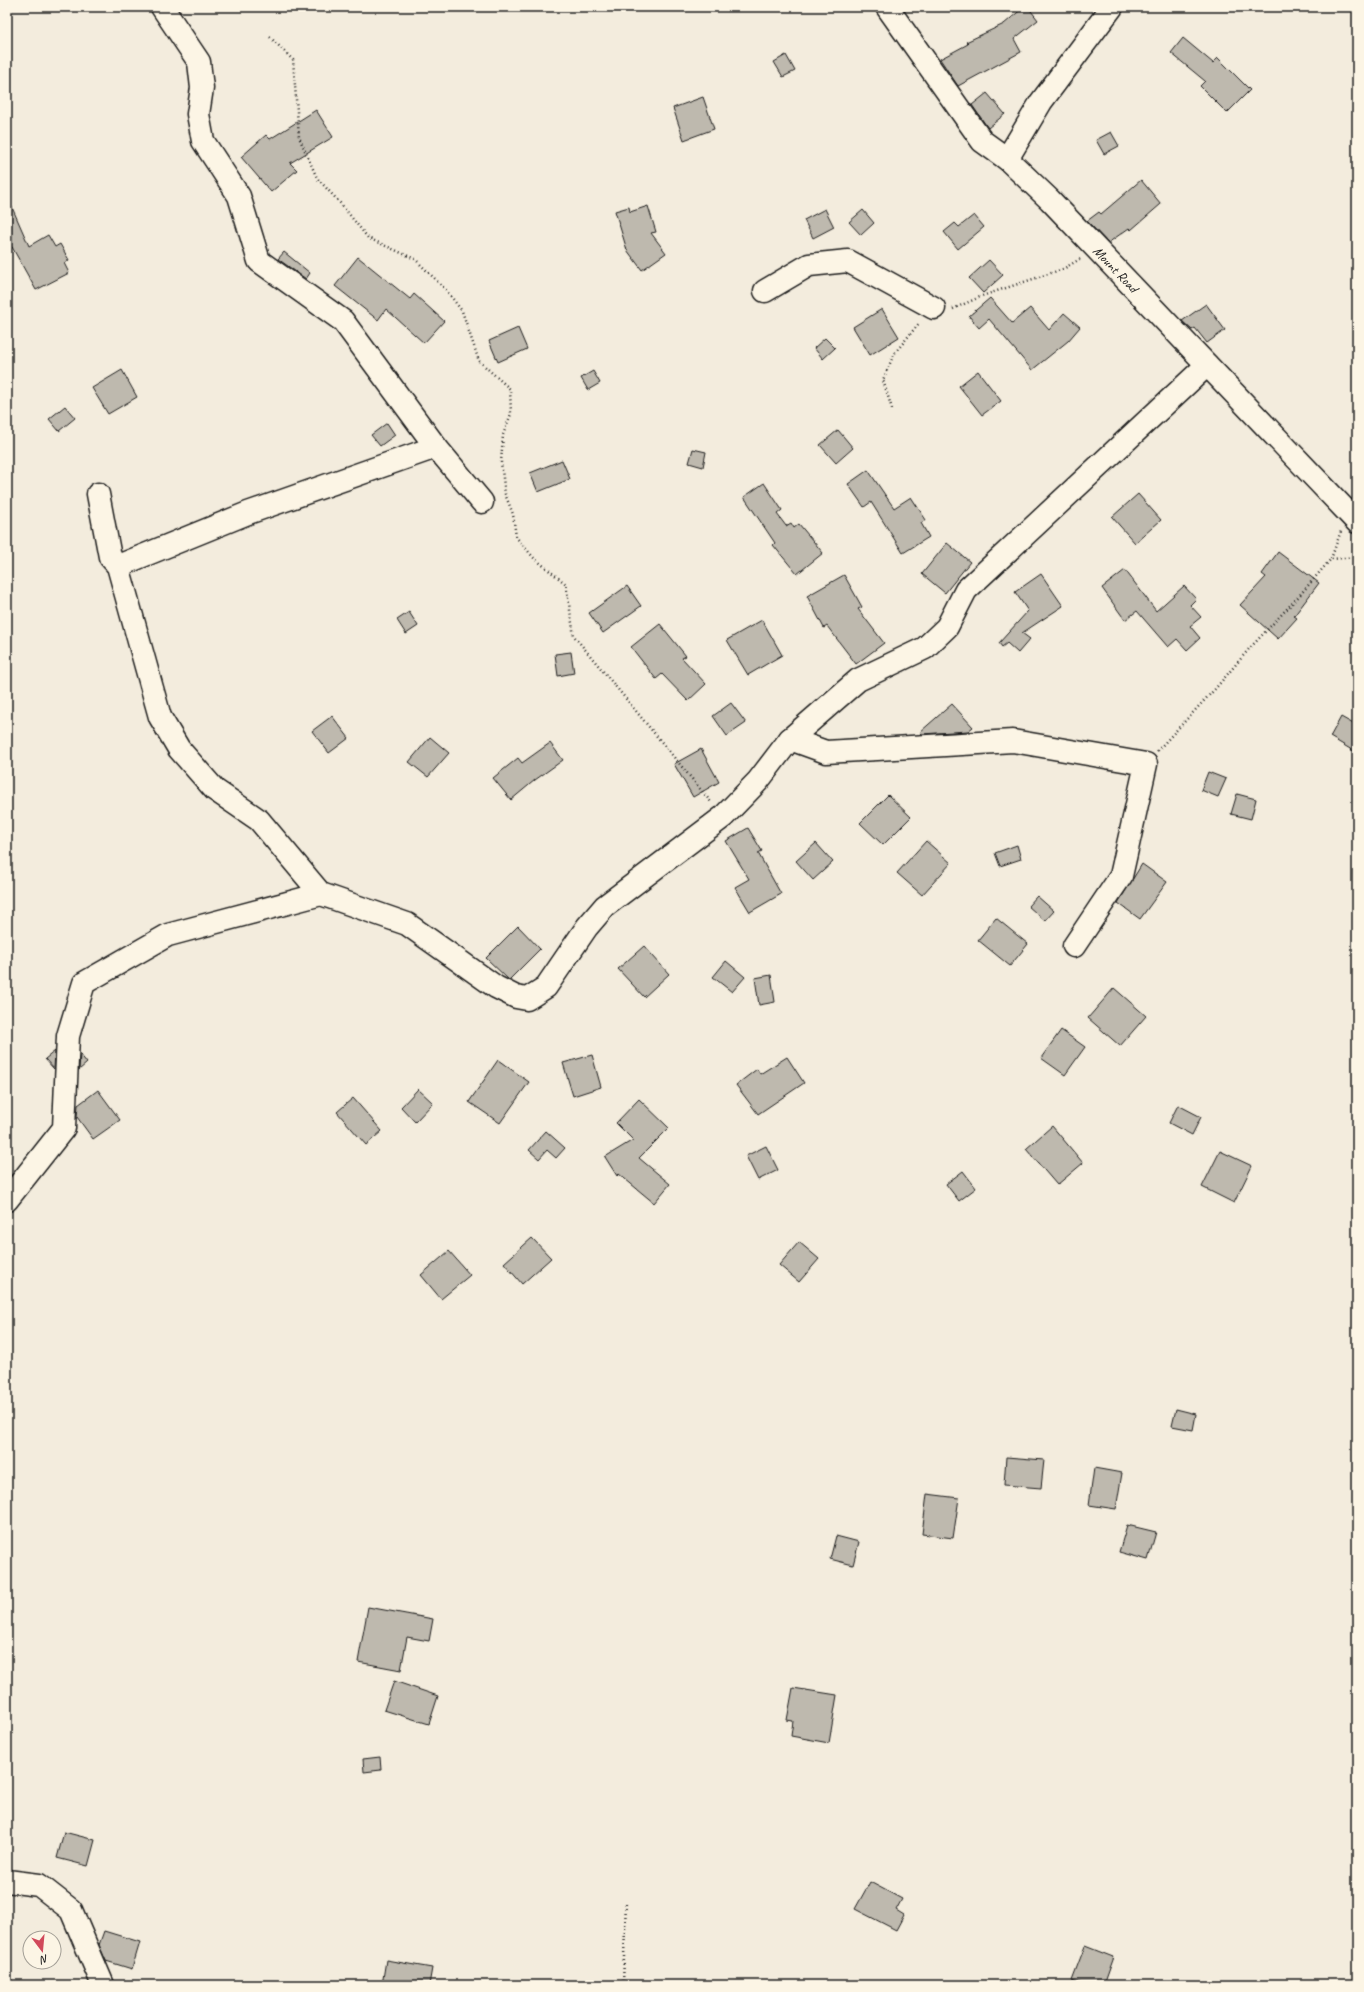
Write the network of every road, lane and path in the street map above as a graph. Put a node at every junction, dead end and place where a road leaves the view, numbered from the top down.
1 (162, 7) edge
2 (887, 7) edge
3 (1112, 7) edge
4 (270, 37) dead end
5 (1007, 159) junction
6 (1096, 250) junction
7 (765, 291) dead end
8 (934, 308) junction
9 (1206, 365) junction
10 (892, 409) dead end
11 (436, 447) junction
12 (98, 494) dead end
13 (482, 502) dead end
14 (1352, 517) edge
15 (1357, 557) edge
16 (1331, 558) junction
17 (118, 566) junction
18 (790, 739) junction
19 (1146, 764) junction
20 (723, 817) junction
21 (321, 894) junction
22 (1074, 946) dead end
23 (7, 1200) edge
24 (7, 1881) edge
25 (626, 1901) dead end
26 (103, 1985) edge
27 (623, 1985) edge

1 - 11 street
2 - 5 street, Mount Road
3 - 5 street
4 - 20 path
5 - 6 street, Mount Road
6 - 8 path
6 - 9 street, Mount Road
7 - 8 street
8 - 10 path
9 - 14 street, Mount Road
9 - 18 street
11 - 13 street
11 - 17 street
12 - 17 street
14 - 16 path
15 - 16 path
16 - 19 path
17 - 21 street
18 - 19 street
18 - 20 street
19 - 22 street
20 - 21 street
21 - 23 street
24 - 26 street
25 - 27 path

